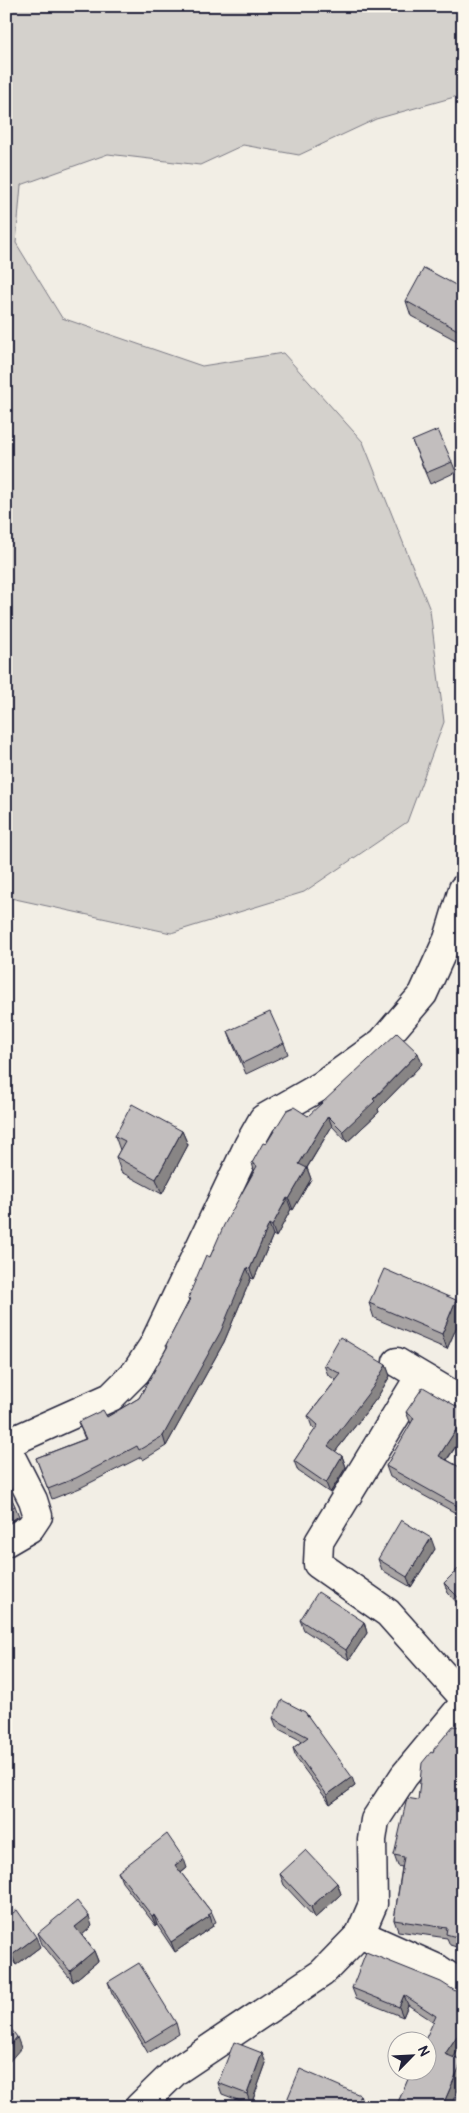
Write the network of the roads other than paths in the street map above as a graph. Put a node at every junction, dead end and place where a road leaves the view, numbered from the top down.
1 (461, 891) edge
2 (463, 1401) edge
3 (6, 1446) edge
4 (6, 1542) edge
5 (463, 1697) edge
6 (463, 1705) edge
7 (360, 1934) junction
8 (463, 1986) edge
9 (139, 2107) edge

1 - 3 street
2 - 5 street
3 - 4 street
6 - 7 street
7 - 8 street
7 - 9 street

